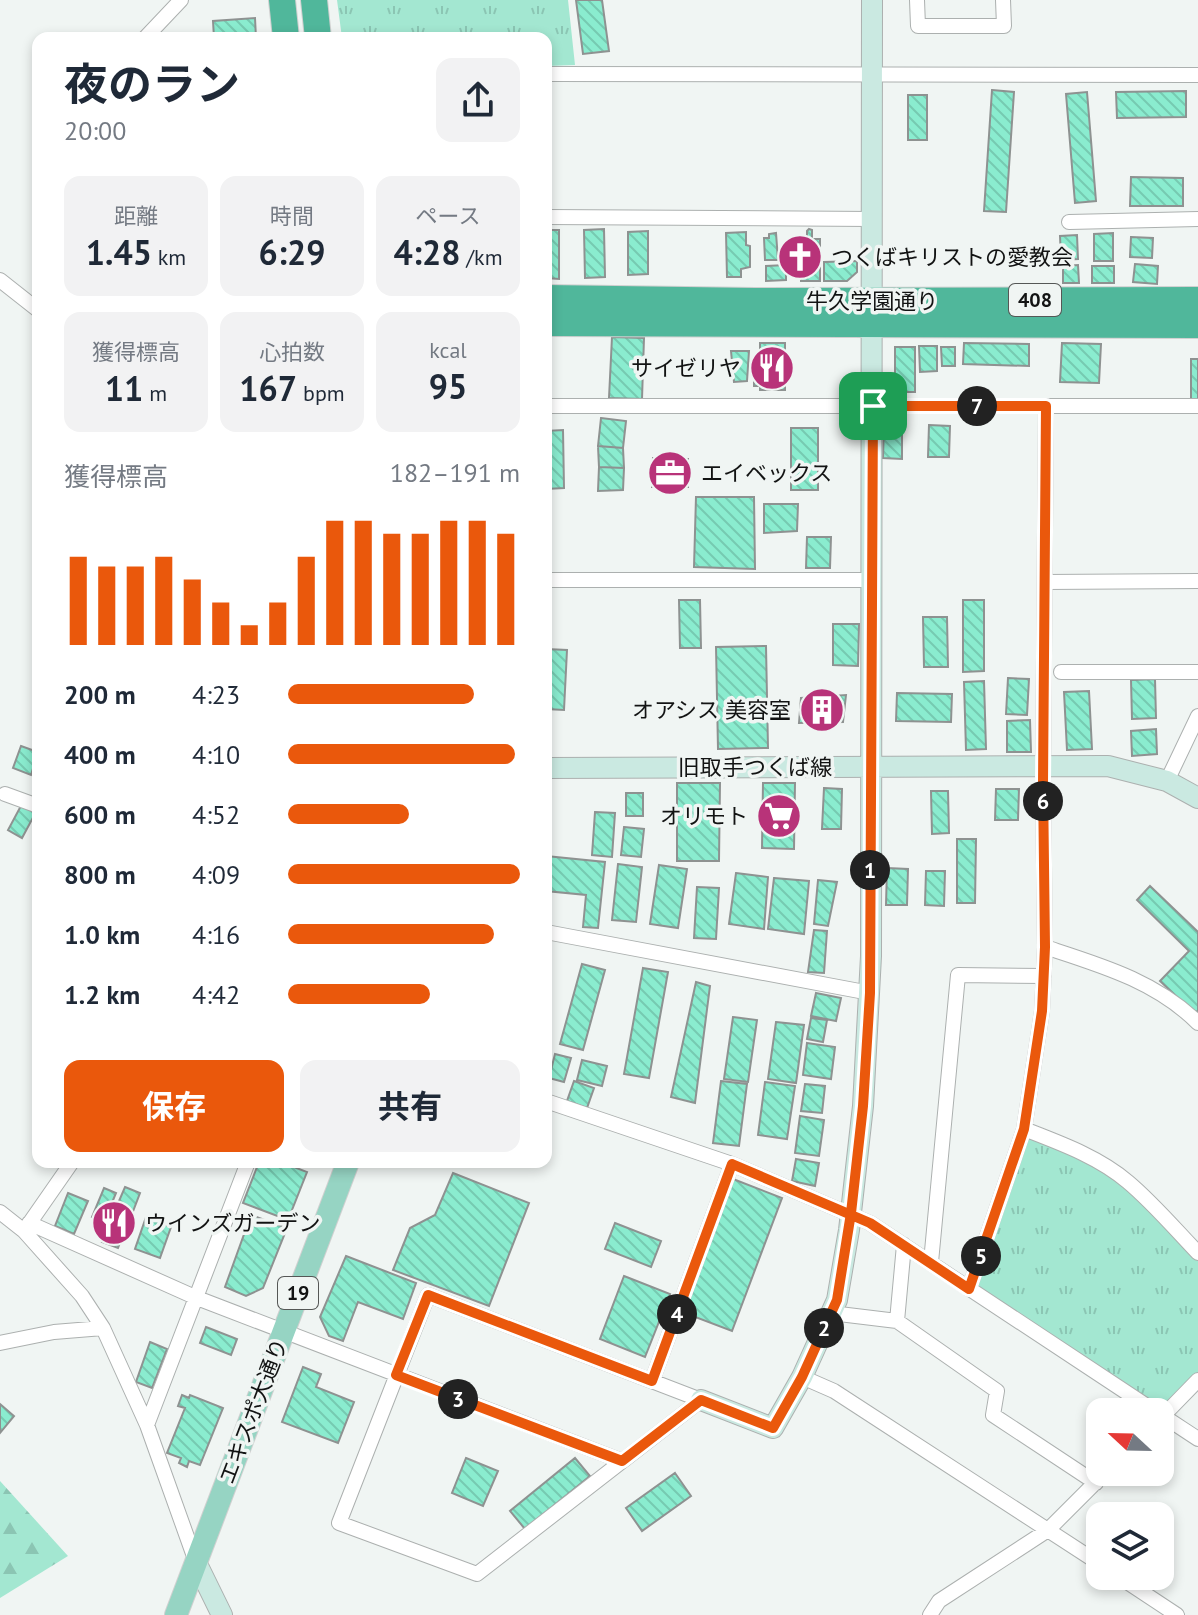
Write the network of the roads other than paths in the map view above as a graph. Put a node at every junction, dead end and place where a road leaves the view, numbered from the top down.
1 (181, 0) edge
2 (282, 0) edge
3 (314, 0) edge
4 (872, 0) edge
5 (917, 0) edge
6 (1003, 0) edge
7 (151, 32) edge
8 (285, 32) edge
9 (317, 32) edge
10 (552, 74) edge
11 (873, 74) junction
12 (1198, 75) edge
13 (552, 217) edge
14 (872, 219) junction
15 (1198, 219) edge
16 (1069, 222) dead end
17 (0, 280) edge
18 (552, 298) edge
19 (1198, 300) edge
20 (32, 305) edge
21 (872, 312) junction
22 (552, 323) edge
23 (1198, 325) edge
24 (552, 406) edge
25 (873, 406) junction
26 (1046, 406) junction
27 (1198, 406) edge
28 (552, 580) edge
29 (871, 580) junction
30 (1198, 581) edge
31 (1045, 582) junction
32 (1061, 672) dead end
33 (1198, 672) edge
34 (1198, 716) edge
35 (870, 766) junction
36 (1044, 767) junction
37 (552, 768) edge
38 (1167, 781) junction
39 (5, 794) dead end
40 (1198, 798) edge
41 (32, 804) edge
42 (552, 933) edge
43 (1045, 947) junction
44 (1044, 976) junction
45 (870, 993) junction
46 (1198, 1023) edge
47 (552, 1103) edge
48 (1024, 1129) junction
49 (732, 1164) junction
50 (68, 1168) edge
51 (246, 1168) edge
52 (346, 1168) edge
53 (0, 1212) edge
54 (851, 1213) junction
55 (27, 1227) junction
56 (904, 1245) junction
57 (1198, 1253) edge
58 (931, 1262) junction
59 (969, 1289) junction
60 (197, 1298) junction
61 (831, 1313) junction
62 (897, 1321) junction
63 (103, 1328) junction
64 (283, 1331) junction
65 (0, 1343) edge
66 (396, 1375) junction
67 (802, 1377) junction
68 (1198, 1380) edge
69 (652, 1381) junction
70 (1134, 1398) edge
71 (701, 1400) junction
72 (1174, 1402) edge
73 (1174, 1424) edge
74 (147, 1425) junction
75 (1198, 1439) edge
76 (622, 1461) junction
77 (1086, 1468) edge
78 (1092, 1486) edge
79 (1048, 1530) junction
80 (1086, 1555) edge
81 (196, 1562) junction
82 (1139, 1590) edge
83 (176, 1615) edge
84 (222, 1615) edge
85 (930, 1615) edge
86 (1177, 1615) edge

1 - 7 street
2 - 8 highway
3 - 9 highway
4 - 11 street
5 - 6 street
10 - 11 street
11 - 12 street
11 - 14 street
13 - 14 street
14 - 21 street
15 - 16 street
17 - 20 street
18 - 21 highway, 牛久学園通り / 408
19 - 21 highway, 牛久学園通り / 408
21 - 22 highway, 牛久学園通り / 408
21 - 23 highway, 牛久学園通り / 408
21 - 25 street
24 - 25 street
25 - 26 street
25 - 29 street
26 - 27 street
26 - 31 street
28 - 29 street
29 - 35 street
30 - 31 street
31 - 36 street
32 - 33 street
34 - 38 street
35 - 36 street, 旧取手つくば線
35 - 37 street, 旧取手つくば線
35 - 45 street
36 - 38 street, 旧取手つくば線
36 - 43 street
38 - 40 street, 旧取手つくば線
39 - 41 street
42 - 45 street
43 - 44 street
43 - 46 street
44 - 48 street
44 - 58 street
45 - 54 street
47 - 49 street
48 - 57 street
48 - 59 street
49 - 54 street
49 - 69 street
50 - 55 street
51 - 60 street
52 - 64 main road, エキスポ大通り / 19
53 - 55 street
54 - 56 street
54 - 61 street
55 - 60 street
55 - 63 street
56 - 58 street
56 - 62 street
58 - 59 street
59 - 70 street
60 - 64 street
60 - 74 street
61 - 62 street
61 - 67 street
62 - 77 street
63 - 65 street
63 - 74 street
64 - 66 street
64 - 81 main road, エキスポ大通り / 19
66 - 69 street
66 - 76 street
66 - 76 street
67 - 71 street
67 - 79 street
68 - 72 street
69 - 71 street
71 - 76 street
73 - 75 street
74 - 81 street
78 - 79 street
79 - 80 street
79 - 85 street
81 - 83 main road, エキスポ大通り / 19
81 - 84 street
82 - 86 street

